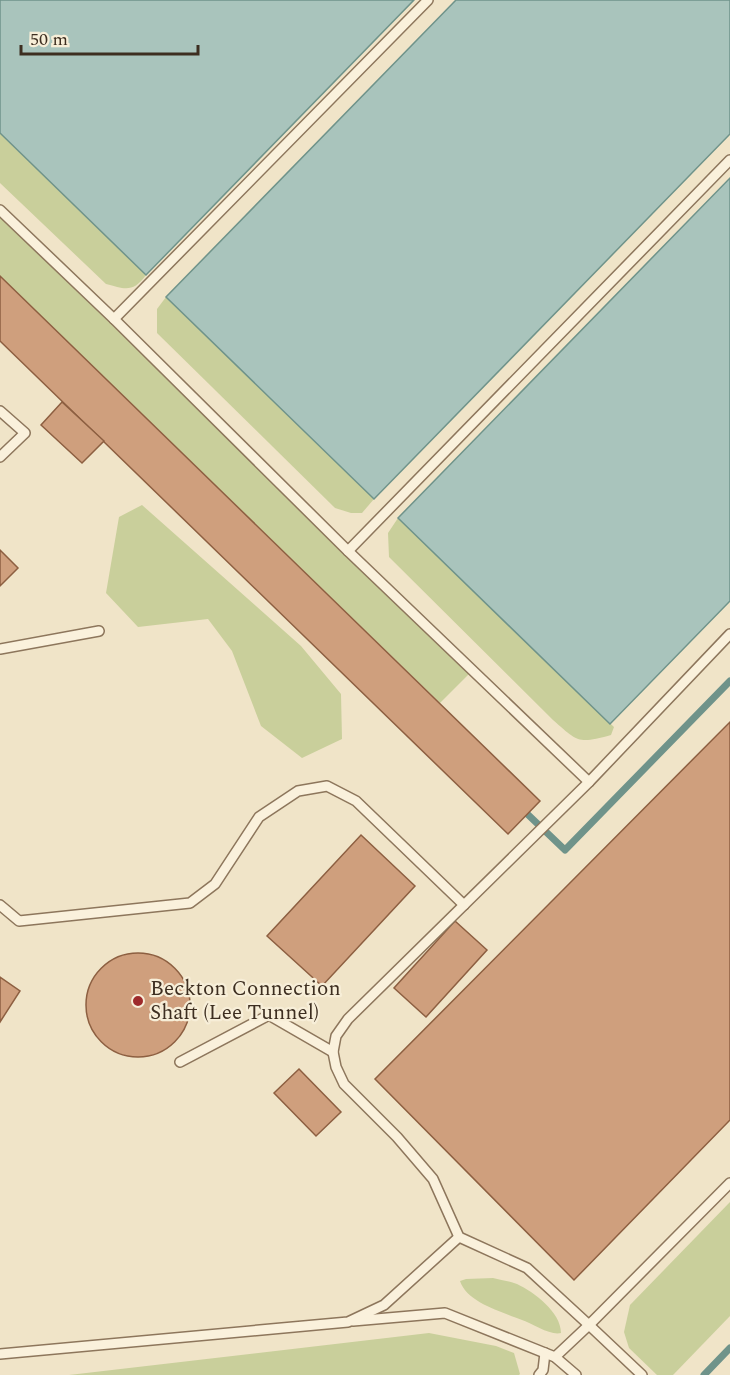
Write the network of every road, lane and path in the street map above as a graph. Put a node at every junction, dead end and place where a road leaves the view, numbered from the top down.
1 (428, 0) edge
2 (730, 160) edge
3 (0, 210) edge
4 (114, 319) junction
5 (0, 411) edge
6 (0, 457) edge
7 (348, 551) junction
8 (99, 631) dead end
9 (730, 634) edge
10 (0, 649) edge
11 (589, 782) junction
12 (0, 905) edge
13 (464, 906) junction
14 (333, 1052) junction
15 (180, 1062) dead end
16 (730, 1183) edge
17 (459, 1237) junction
18 (348, 1322) junction
19 (589, 1324) junction
20 (545, 1353) junction
21 (0, 1354) edge
22 (555, 1357) junction
23 (539, 1375) edge
24 (576, 1375) edge
25 (642, 1375) edge

1 - 4 lane
2 - 7 lane
3 - 4 lane
4 - 7 lane
5 - 6 lane
7 - 11 lane
8 - 10 lane
9 - 11 lane
11 - 13 lane
12 - 13 lane
13 - 14 lane
14 - 15 lane
14 - 17 lane
16 - 19 lane
17 - 18 lane
17 - 19 lane
18 - 20 lane
18 - 21 lane
19 - 22 lane
19 - 25 lane
20 - 22 lane
20 - 23 lane
22 - 24 lane

